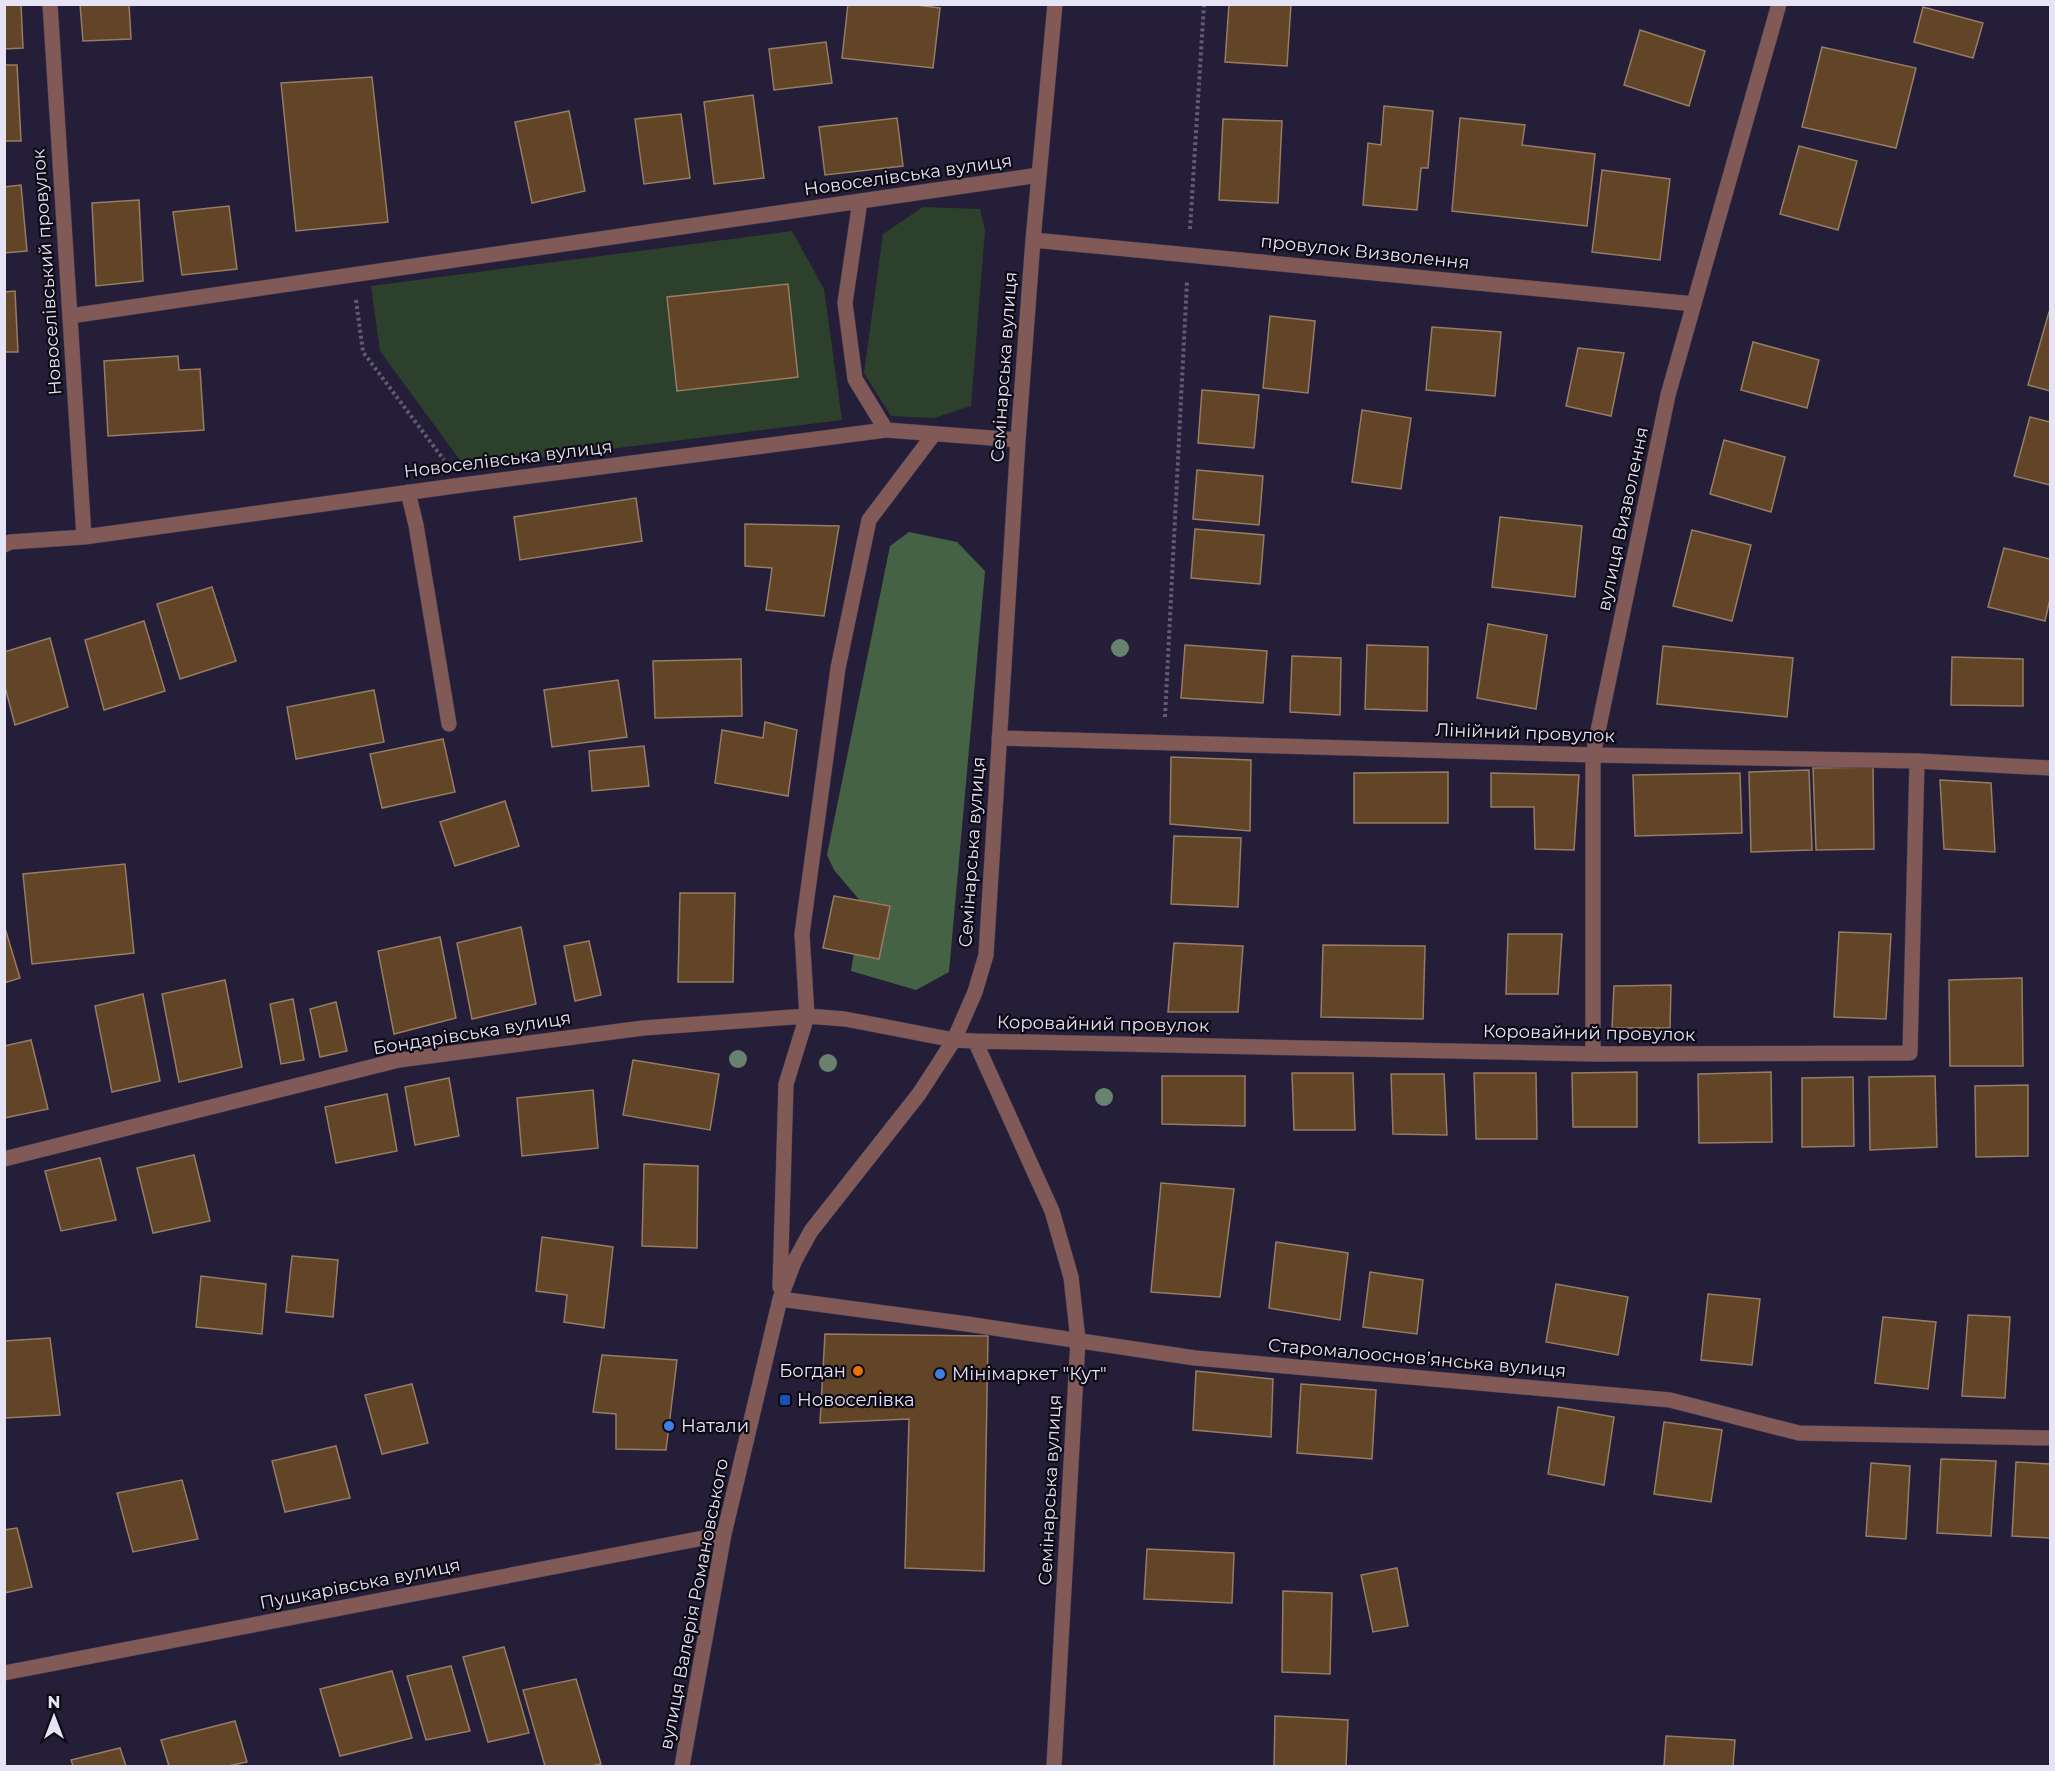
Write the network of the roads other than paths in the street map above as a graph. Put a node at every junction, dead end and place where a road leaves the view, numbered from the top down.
1 (50, 4) edge
2 (1055, 4) edge
3 (1779, 4) edge
4 (1039, 175) junction
5 (860, 201) junction
6 (1033, 240) junction
7 (1694, 304) junction
8 (70, 316) junction
9 (886, 430) junction
10 (934, 434) junction
11 (1018, 440) junction
12 (408, 492) junction
13 (84, 537) junction
14 (6, 543) edge
15 (449, 724) dead end
16 (999, 738) junction
17 (1593, 755) junction
18 (1917, 761) junction
19 (2050, 765) edge
20 (807, 1016) junction
21 (954, 1040) junction
22 (975, 1041) junction
23 (1593, 1054) junction
24 (4, 1159) edge
25 (780, 1299) junction
26 (1078, 1340) junction
27 (2050, 1438) edge
28 (724, 1534) junction
29 (4, 1673) edge
30 (682, 1767) edge
31 (1054, 1767) edge

1 - 8 street, Новоселівський провулок
2 - 4 street, Семінарська вулиця
3 - 7 street, вулиця Визволення
4 - 5 street, Новоселівська вулиця
4 - 6 street, Семінарська вулиця
5 - 8 street, Новоселівська вулиця
5 - 9 street
6 - 7 street, провулок Визволення
6 - 11 street, Семінарська вулиця
7 - 17 street, вулиця Визволення
8 - 13 street, Новоселівський провулок
9 - 10 street, Новоселівська вулиця
9 - 12 street, Новоселівська вулиця
10 - 11 street, Новоселівська вулиця
10 - 20 street
11 - 16 street, Семінарська вулиця
12 - 13 street, Новоселівська вулиця
12 - 15 street
13 - 14 street, Новоселівська вулиця
16 - 17 street, Лінійний провулок
16 - 21 street, Семінарська вулиця
17 - 18 street, Лінійний провулок
17 - 23 street, вулиця Визволення
18 - 19 street, Лінійний провулок
18 - 23 street, Коровайний провулок
20 - 21 street, Бондарівська вулиця
20 - 24 street, Бондарівська вулиця
20 - 25 street
21 - 22 street
21 - 25 street, вулиця Валерія Романовського
22 - 23 street, Коровайний провулок
22 - 26 street, Семінарська вулиця
25 - 26 street, Старомалооснов’янська вулиця
25 - 28 street, вулиця Валерія Романовського
26 - 27 street, Старомалооснов’янська вулиця
26 - 31 street, Семінарська вулиця
28 - 29 street, Пушкарівська вулиця
28 - 30 street, вулиця Валерія Романовського

